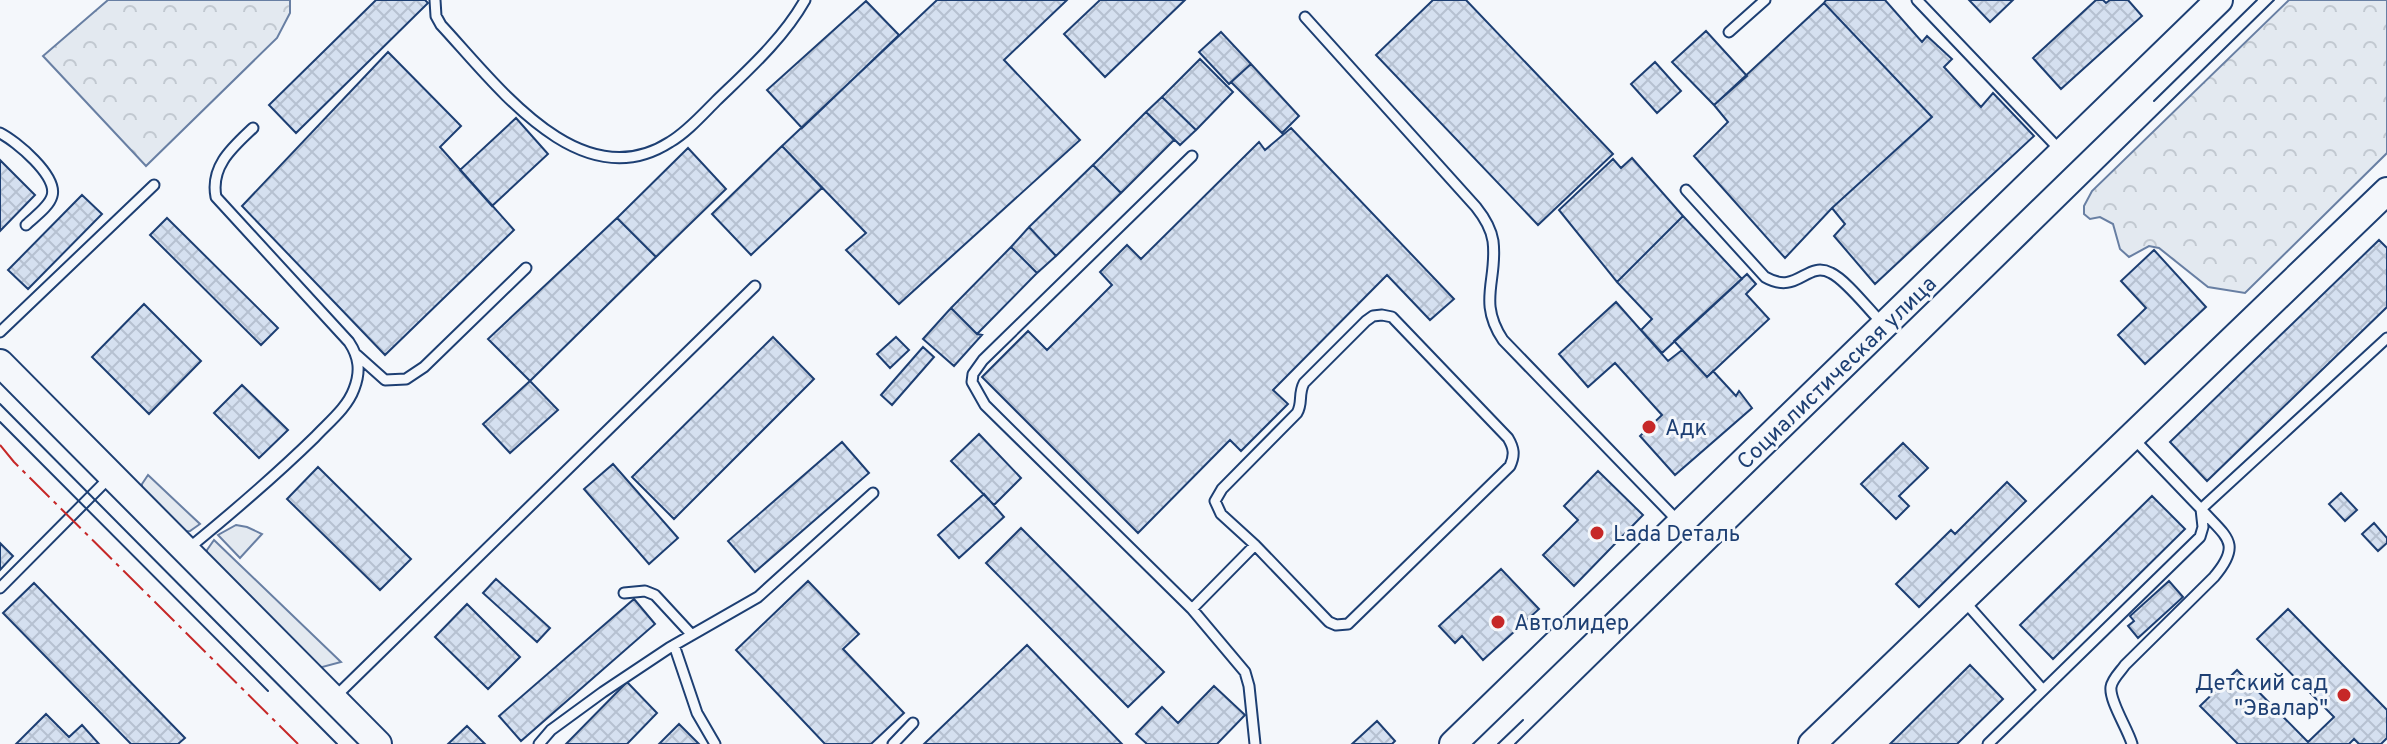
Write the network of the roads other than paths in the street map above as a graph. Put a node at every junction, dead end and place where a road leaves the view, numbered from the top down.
1 (435, 0) edge
2 (805, 0) edge
3 (1765, 0) edge
4 (1917, 0) edge
5 (2219, 0) edge
6 (1305, 17) dead end
7 (1729, 32) dead end
8 (253, 128) dead end
9 (0, 133) edge
10 (2062, 153) junction
11 (1192, 156) dead end
12 (154, 185) dead end
13 (1686, 190) dead end
14 (2387, 191) edge
15 (26, 225) dead end
16 (526, 268) dead end
17 (755, 286) dead end
18 (1884, 326) junction
19 (0, 332) edge
20 (2387, 338) edge
21 (357, 355) junction
22 (0, 363) edge
23 (2132, 437) junction
24 (111, 475) junction
25 (873, 493) dead end
26 (2201, 509) junction
27 (1680, 524) junction
28 (1255, 545) junction
29 (186, 551) junction
30 (0, 588) edge
31 (624, 593) dead end
32 (1962, 600) junction
33 (1192, 609) junction
34 (692, 635) junction
35 (674, 645) junction
36 (2043, 690) junction
37 (333, 699) junction
38 (913, 723) dead end
39 (378, 744) edge
40 (539, 744) edge
41 (715, 744) edge
42 (893, 744) edge
43 (1255, 744) edge
44 (1453, 744) edge
45 (1812, 744) edge
46 (1988, 744) edge
47 (2132, 744) edge

1 - 2 lane
3 - 7 lane
4 - 10 lane
5 - 10 street, Социалистическая улица
6 - 27 lane
8 - 21 lane
9 - 15 lane
10 - 18 street, Социалистическая улица
11 - 33 lane
12 - 19 lane
13 - 18 lane
14 - 23 street
16 - 21 lane
17 - 37 lane
18 - 27 street, Социалистическая улица
20 - 26 lane
21 - 29 lane
22 - 24 street
23 - 26 lane
23 - 32 street
24 - 29 street
24 - 30 lane
25 - 34 lane
26 - 36 lane
26 - 47 lane
27 - 44 street, Социалистическая улица
28 - 28 lane
28 - 33 lane
29 - 37 street
31 - 34 lane
32 - 36 lane
32 - 45 street
33 - 43 lane
34 - 35 lane
35 - 40 lane
35 - 41 lane
36 - 46 lane
37 - 39 street
38 - 42 lane

